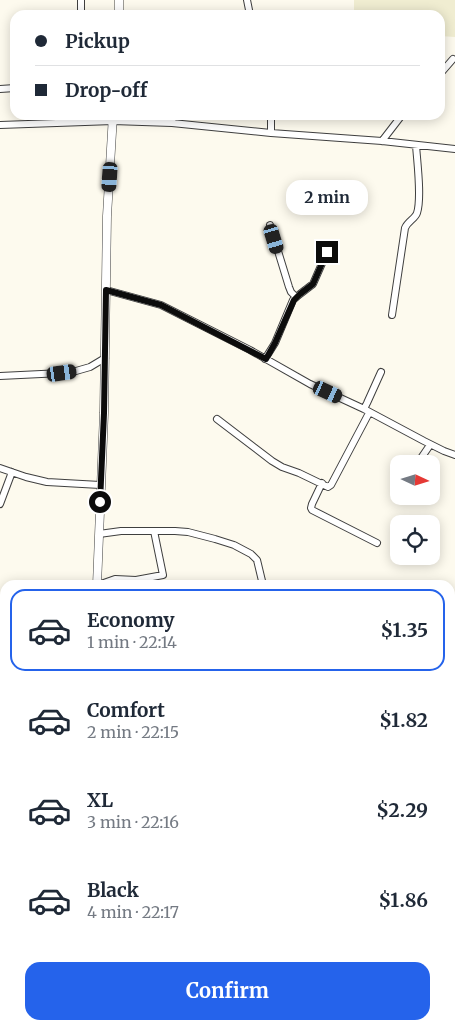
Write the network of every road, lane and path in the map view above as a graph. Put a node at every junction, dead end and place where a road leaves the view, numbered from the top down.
1 (454, 59) dead end
2 (445, 69) edge
3 (81, 120) edge
4 (113, 120) edge
5 (137, 120) edge
6 (172, 120) edge
7 (271, 120) edge
8 (398, 120) edge
9 (172, 123) junction
10 (0, 125) edge
11 (272, 133) junction
12 (382, 141) junction
13 (416, 145) junction
14 (455, 149) edge
15 (270, 225) dead end
16 (327, 252) dead end
17 (106, 290) junction
18 (296, 297) junction
19 (392, 315) dead end
20 (105, 358) junction
21 (266, 359) junction
22 (381, 372) dead end
23 (0, 376) edge
24 (366, 411) junction
25 (217, 419) dead end
26 (430, 444) junction
27 (422, 455) edge
28 (455, 455) edge
29 (0, 468) edge
30 (12, 472) junction
31 (322, 483) junction
32 (100, 486) junction
33 (0, 504) edge
34 (154, 532) junction
35 (99, 534) junction
36 (377, 543) dead end
37 (97, 580) edge
38 (112, 580) edge
39 (136, 580) edge
40 (136, 580) edge
41 (262, 580) edge

1 - 2 street
3 - 10 street
4 - 17 street
5 - 9 street
6 - 9 street
7 - 11 street
8 - 12 street
9 - 11 street
11 - 12 street
12 - 13 street
13 - 14 street
13 - 19 street
15 - 18 street
16 - 18 street
17 - 20 street
17 - 21 street
18 - 21 street
20 - 23 street
20 - 32 street
21 - 24 street
22 - 24 street
24 - 26 street
24 - 31 street
25 - 31 street
26 - 27 street
26 - 28 street
29 - 30 street
30 - 32 street
30 - 33 street
31 - 36 street
32 - 35 street
34 - 35 street
34 - 40 street
34 - 41 street
35 - 37 street
38 - 39 street

